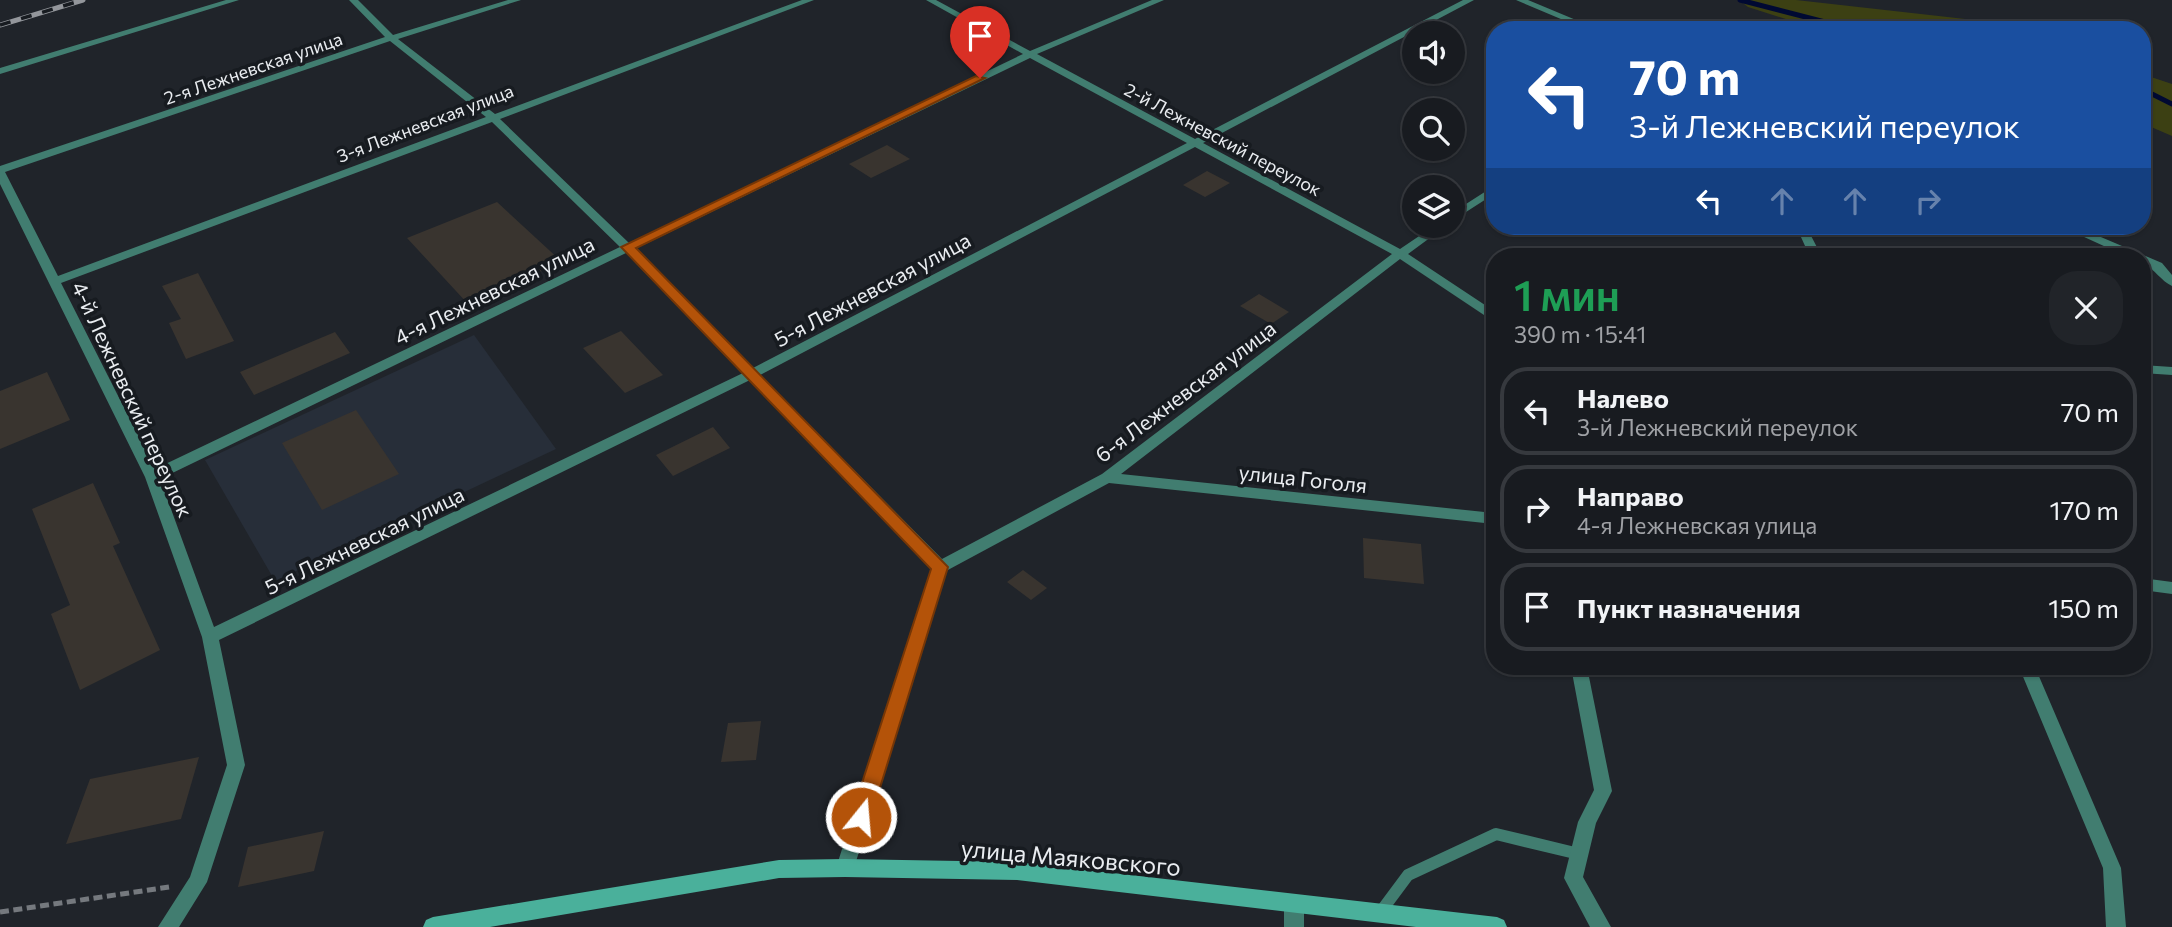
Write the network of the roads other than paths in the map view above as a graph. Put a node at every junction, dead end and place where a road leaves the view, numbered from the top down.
1 (235, 0) edge
2 (352, 0) edge
3 (517, 0) edge
4 (810, 0) edge
5 (930, 0) edge
6 (1160, 0) edge
7 (1470, 0) edge
8 (1520, 0) edge
9 (1573, 21) edge
10 (391, 38) junction
11 (1030, 54) junction
12 (0, 71) edge
13 (492, 117) junction
14 (1193, 142) junction
15 (0, 171) edge
16 (1486, 195) edge
17 (1465, 209) edge
18 (2087, 235) edge
19 (1423, 238) edge
20 (627, 247) junction
21 (2117, 248) edge
22 (1400, 254) junction
23 (2151, 263) edge
24 (54, 282) junction
25 (2172, 282) edge
26 (1486, 311) edge
27 (2151, 370) edge
28 (2172, 371) edge
29 (752, 374) junction
30 (152, 477) junction
31 (1107, 478) junction
32 (1486, 518) edge
33 (940, 567) junction
34 (2151, 585) edge
35 (2172, 588) edge
36 (210, 637) junction
37 (1581, 675) edge
38 (2030, 675) edge
39 (1579, 854) junction
40 (845, 867) junction
41 (1294, 905) junction
42 (1379, 914) junction
43 (168, 927) edge
44 (433, 927) edge
45 (1294, 927) edge
46 (1497, 927) edge
47 (1601, 927) edge
48 (2116, 927) edge

1 - 12 street
2 - 10 street
3 - 10 street, 2-я Лежневская улица
4 - 13 street, 3-я Лежневская улица
5 - 11 street, 2-й Лежневский переулок
6 - 11 street, 4-я Лежневская улица
7 - 14 street, 5-я Лежневская улица
8 - 9 street
10 - 13 street
10 - 15 street, 2-я Лежневская улица
11 - 14 street, 2-й Лежневский переулок
11 - 20 street, 4-я Лежневская улица
13 - 20 street
13 - 24 street, 3-я Лежневская улица
14 - 22 street, 2-й Лежневский переулок
14 - 29 street, 5-я Лежневская улица
15 - 24 street, 4-й Лежневский переулок
16 - 17 street
18 - 21 street
19 - 22 street, 6-я Лежневская улица
20 - 29 street
20 - 30 street, 4-я Лежневская улица
22 - 26 street, 2-й Лежневский переулок
22 - 31 street, 6-я Лежневская улица
23 - 25 street
24 - 30 street, 4-й Лежневский переулок
27 - 28 street
29 - 33 street
29 - 36 street, 5-я Лежневская улица
30 - 36 street, 4-й Лежневский переулок
31 - 32 street, улица Гоголя
31 - 33 street, 6-я Лежневская улица
33 - 40 street
34 - 35 street
36 - 43 street, 4-й Лежневский переулок
37 - 39 street
38 - 48 street
39 - 42 lane
39 - 47 street
40 - 41 main road, улица Маяковского
40 - 44 main road, улица Маяковского
41 - 42 main road, улица Маяковского
41 - 45 street
42 - 46 main road, улица Маяковского

